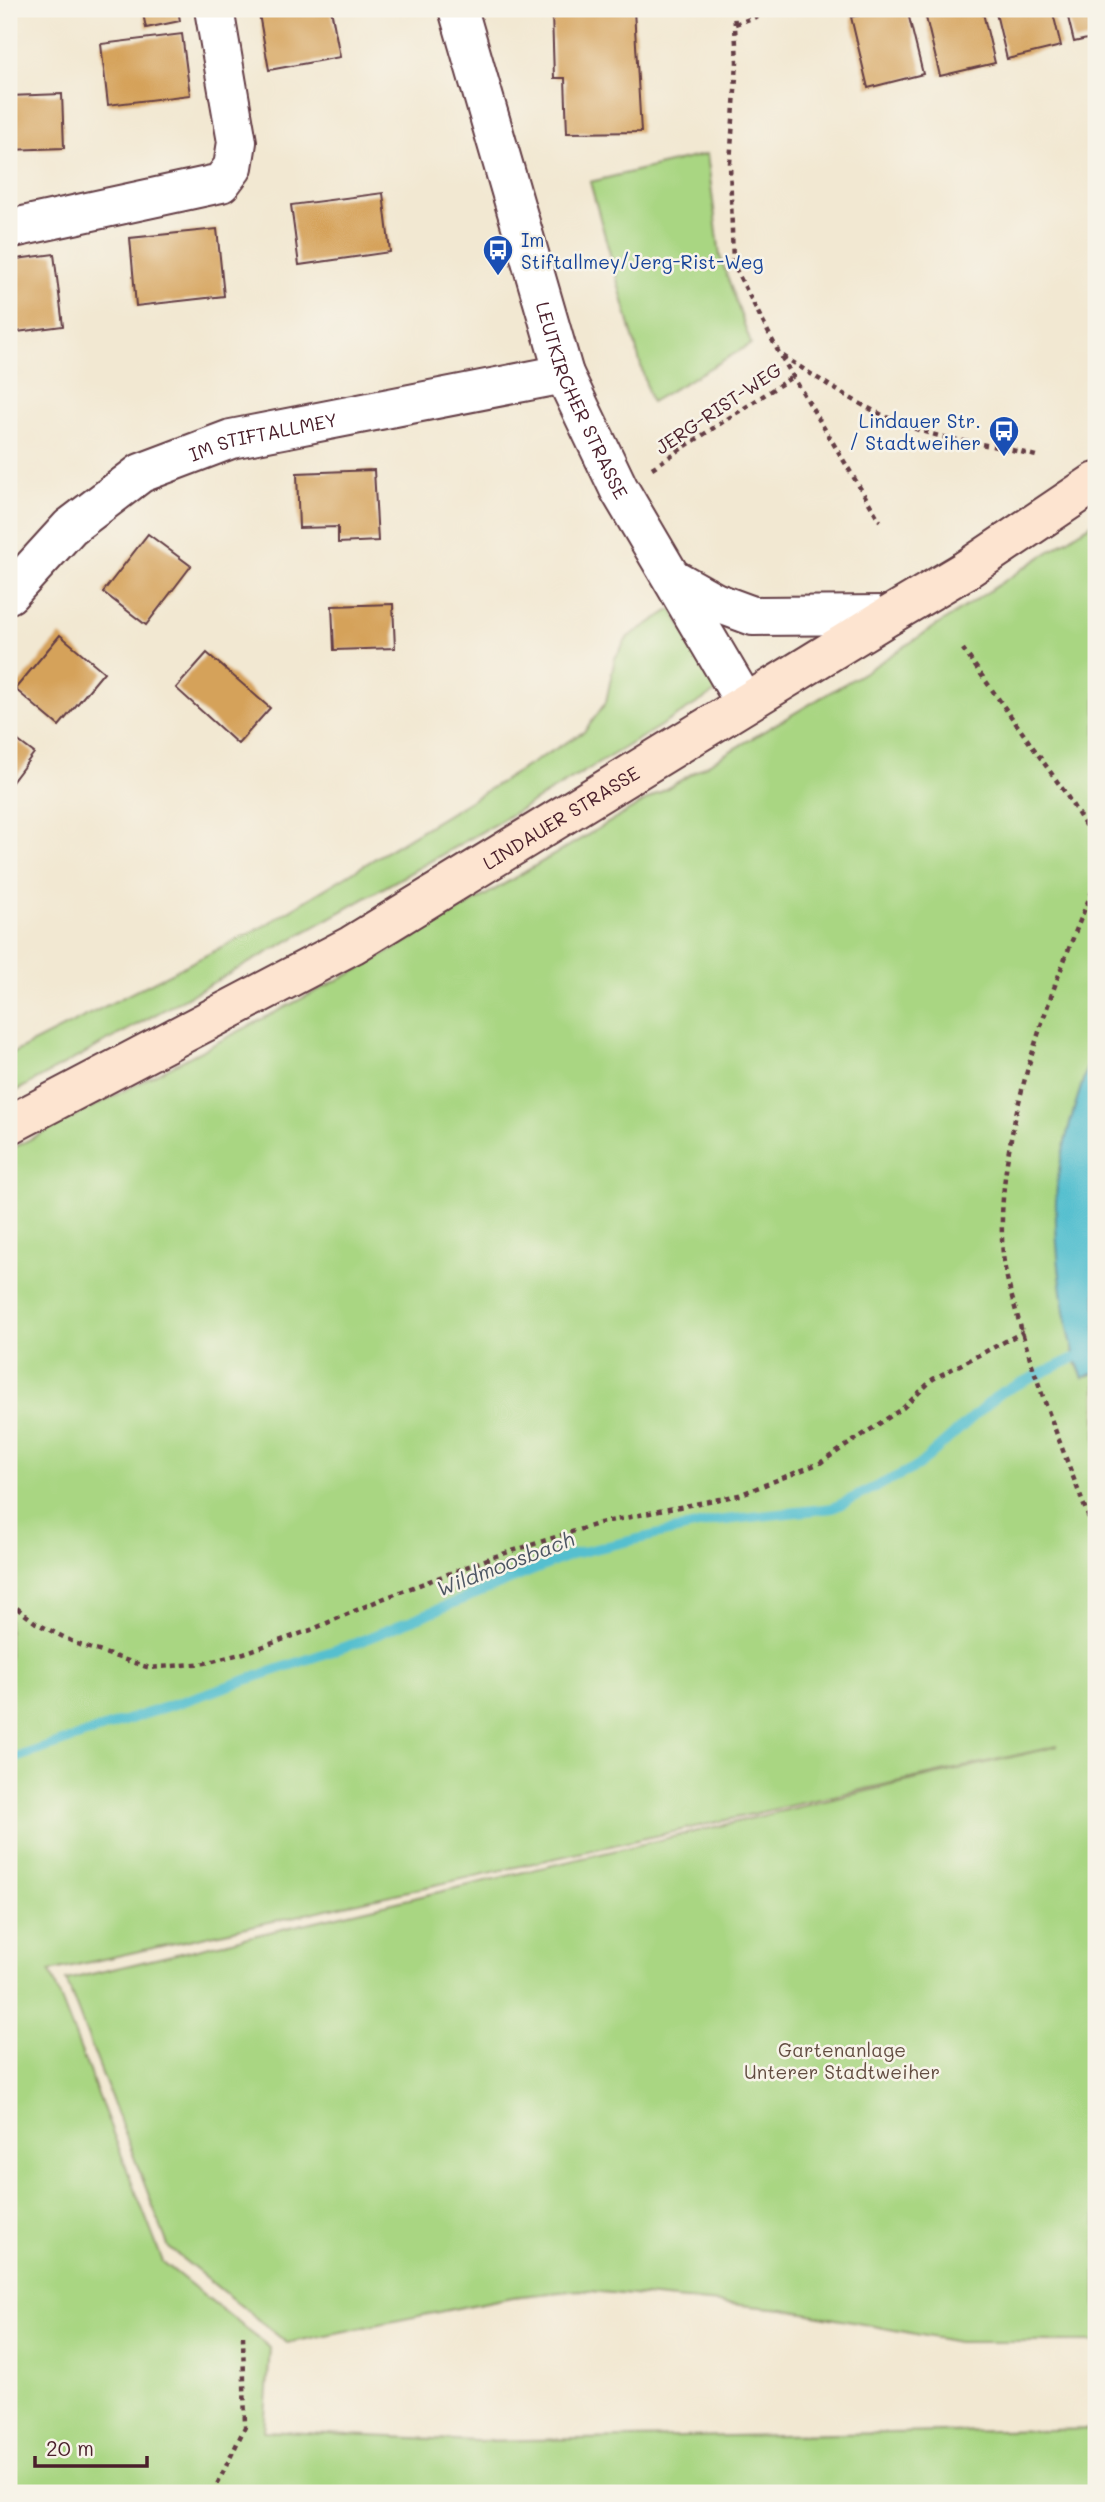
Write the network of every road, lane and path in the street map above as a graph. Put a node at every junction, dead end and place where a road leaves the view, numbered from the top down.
1 (214, 9) edge
2 (458, 9) edge
3 (734, 9) edge
4 (779, 9) edge
5 (735, 24) junction
6 (9, 229) edge
7 (779, 353) junction
8 (565, 374) junction
9 (795, 375) junction
10 (1035, 456) dead end
11 (1096, 482) edge
12 (619, 489) junction
13 (880, 521) dead end
14 (673, 578) junction
15 (9, 594) edge
16 (890, 615) junction
17 (963, 649) dead end
18 (745, 703) junction
19 (1096, 843) edge
20 (1096, 882) edge
21 (9, 1125) edge
22 (1023, 1332) junction
23 (1096, 1530) edge
24 (9, 1602) edge
25 (243, 2336) dead end
26 (213, 2493) edge

1 - 6 street
2 - 8 street, LEUTKIRCHER STRASSE
3 - 5 path, JERG-RIST-WEG
4 - 5 path
5 - 7 path, JERG-RIST-WEG
7 - 9 path, JERG-RIST-WEG
7 - 10 path
8 - 12 street, LEUTKIRCHER STRASSE
8 - 15 street, IM STIFTALLMEY
9 - 12 path, JERG-RIST-WEG
9 - 13 path
11 - 16 main road, LINDAUER STRASSE, bridge
12 - 14 street, LEUTKIRCHER STRASSE
14 - 16 street, LEUTKIRCHER STRASSE
14 - 18 street, LEUTKIRCHER STRASSE
16 - 18 main road, LINDAUER STRASSE
17 - 19 path
18 - 21 main road, LINDAUER STRASSE
20 - 22 path
22 - 23 path
22 - 24 path
25 - 26 path

